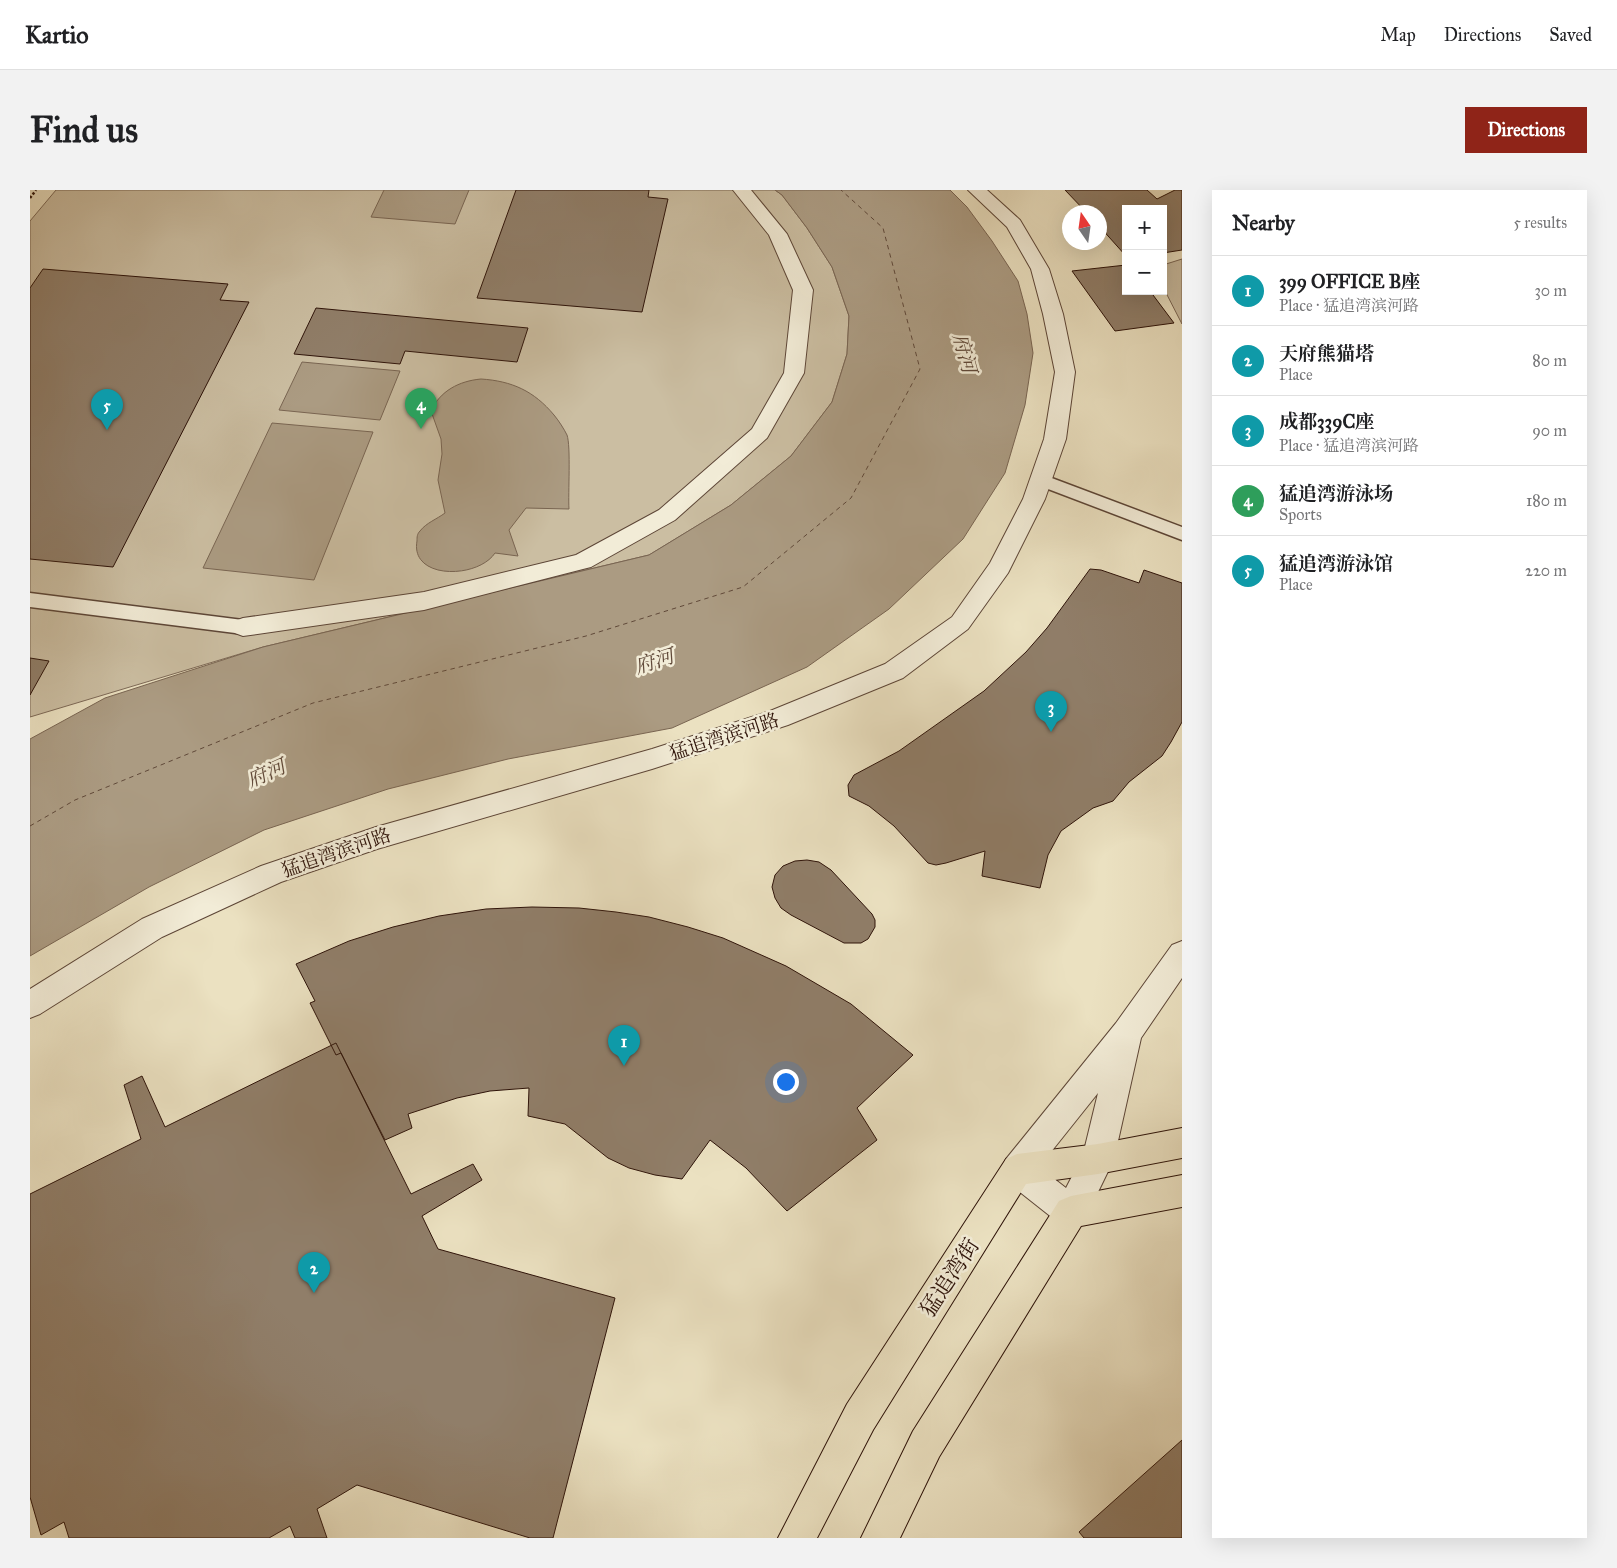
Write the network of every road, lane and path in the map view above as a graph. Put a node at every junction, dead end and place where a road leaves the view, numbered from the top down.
1 (36, 190) edge
2 (742, 190) edge
3 (977, 190) edge
4 (30, 198) edge
5 (1041, 480) junction
6 (1182, 534) edge
7 (30, 600) edge
8 (243, 627) joint
9 (1182, 954) edge
10 (30, 1005) edge
11 (1127, 1033) junction
12 (1182, 1143) edge
13 (1098, 1159) junction
14 (1017, 1170) junction
15 (1182, 1191) edge
16 (1071, 1212) junction
17 (797, 1538) edge
18 (880, 1538) edge

1 - 4 path
2 - 8 street
3 - 5 street, 猛追湾滨河路
5 - 6 lane
5 - 10 street, 猛追湾滨河路
7 - 8 lane
9 - 11 street, 猛追湾街
11 - 13 street, 猛追湾街
11 - 14 street, 猛追湾街
12 - 13 main road
13 - 14 main road
13 - 16 street, 猛追湾街
14 - 16 street
14 - 17 main road, 猛追湾街
15 - 16 main road
16 - 18 main road, 猛追湾街

